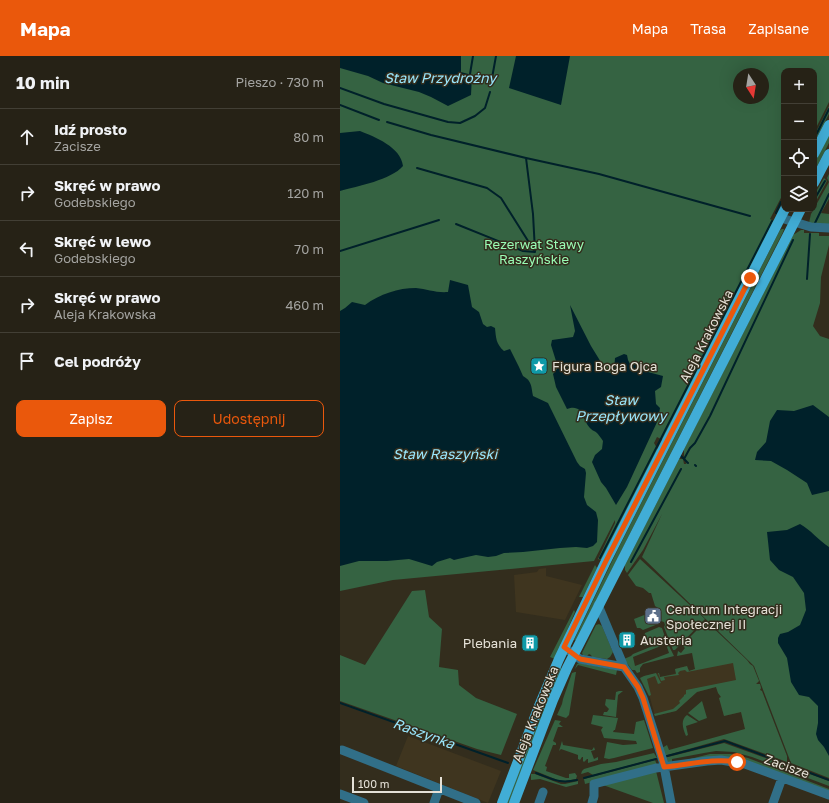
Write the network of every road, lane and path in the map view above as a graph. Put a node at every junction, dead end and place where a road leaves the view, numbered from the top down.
1 (829, 125) edge
2 (817, 148) edge
3 (829, 154) edge
4 (817, 177) edge
5 (799, 212) edge
6 (783, 214) edge
7 (794, 222) junction
8 (829, 228) edge
9 (598, 605) junction
10 (564, 647) junction
11 (617, 652) junction
12 (573, 655) junction
13 (604, 663) junction
14 (624, 667) junction
15 (342, 750) dead end
16 (664, 767) junction
17 (782, 778) junction
18 (440, 789) junction
19 (543, 792) dead end
20 (340, 794) edge
21 (829, 795) edge
22 (364, 803) edge
23 (434, 803) edge
24 (476, 803) edge
25 (502, 803) edge
26 (514, 803) edge
27 (539, 803) edge
28 (592, 803) edge
29 (671, 803) edge
30 (773, 803) edge

1 - 2 main road
3 - 4 main road
5 - 7 main road, Aleja Krakowska
6 - 7 street
6 - 10 main road, Aleja Krakowska
7 - 8 street
7 - 9 main road, Aleja Krakowska
9 - 11 street
9 - 12 main road, Aleja Krakowska
10 - 12 street
10 - 25 main road, Aleja Krakowska
11 - 13 street
11 - 14 street
12 - 13 street
12 - 26 main road, Aleja Krakowska
13 - 14 street
14 - 16 street
15 - 18 street
16 - 17 street, Zacisze
16 - 28 street, Zacisze
16 - 29 street
17 - 21 street, Zacisze
17 - 30 street
18 - 23 street
18 - 24 street
19 - 27 street
20 - 22 street

